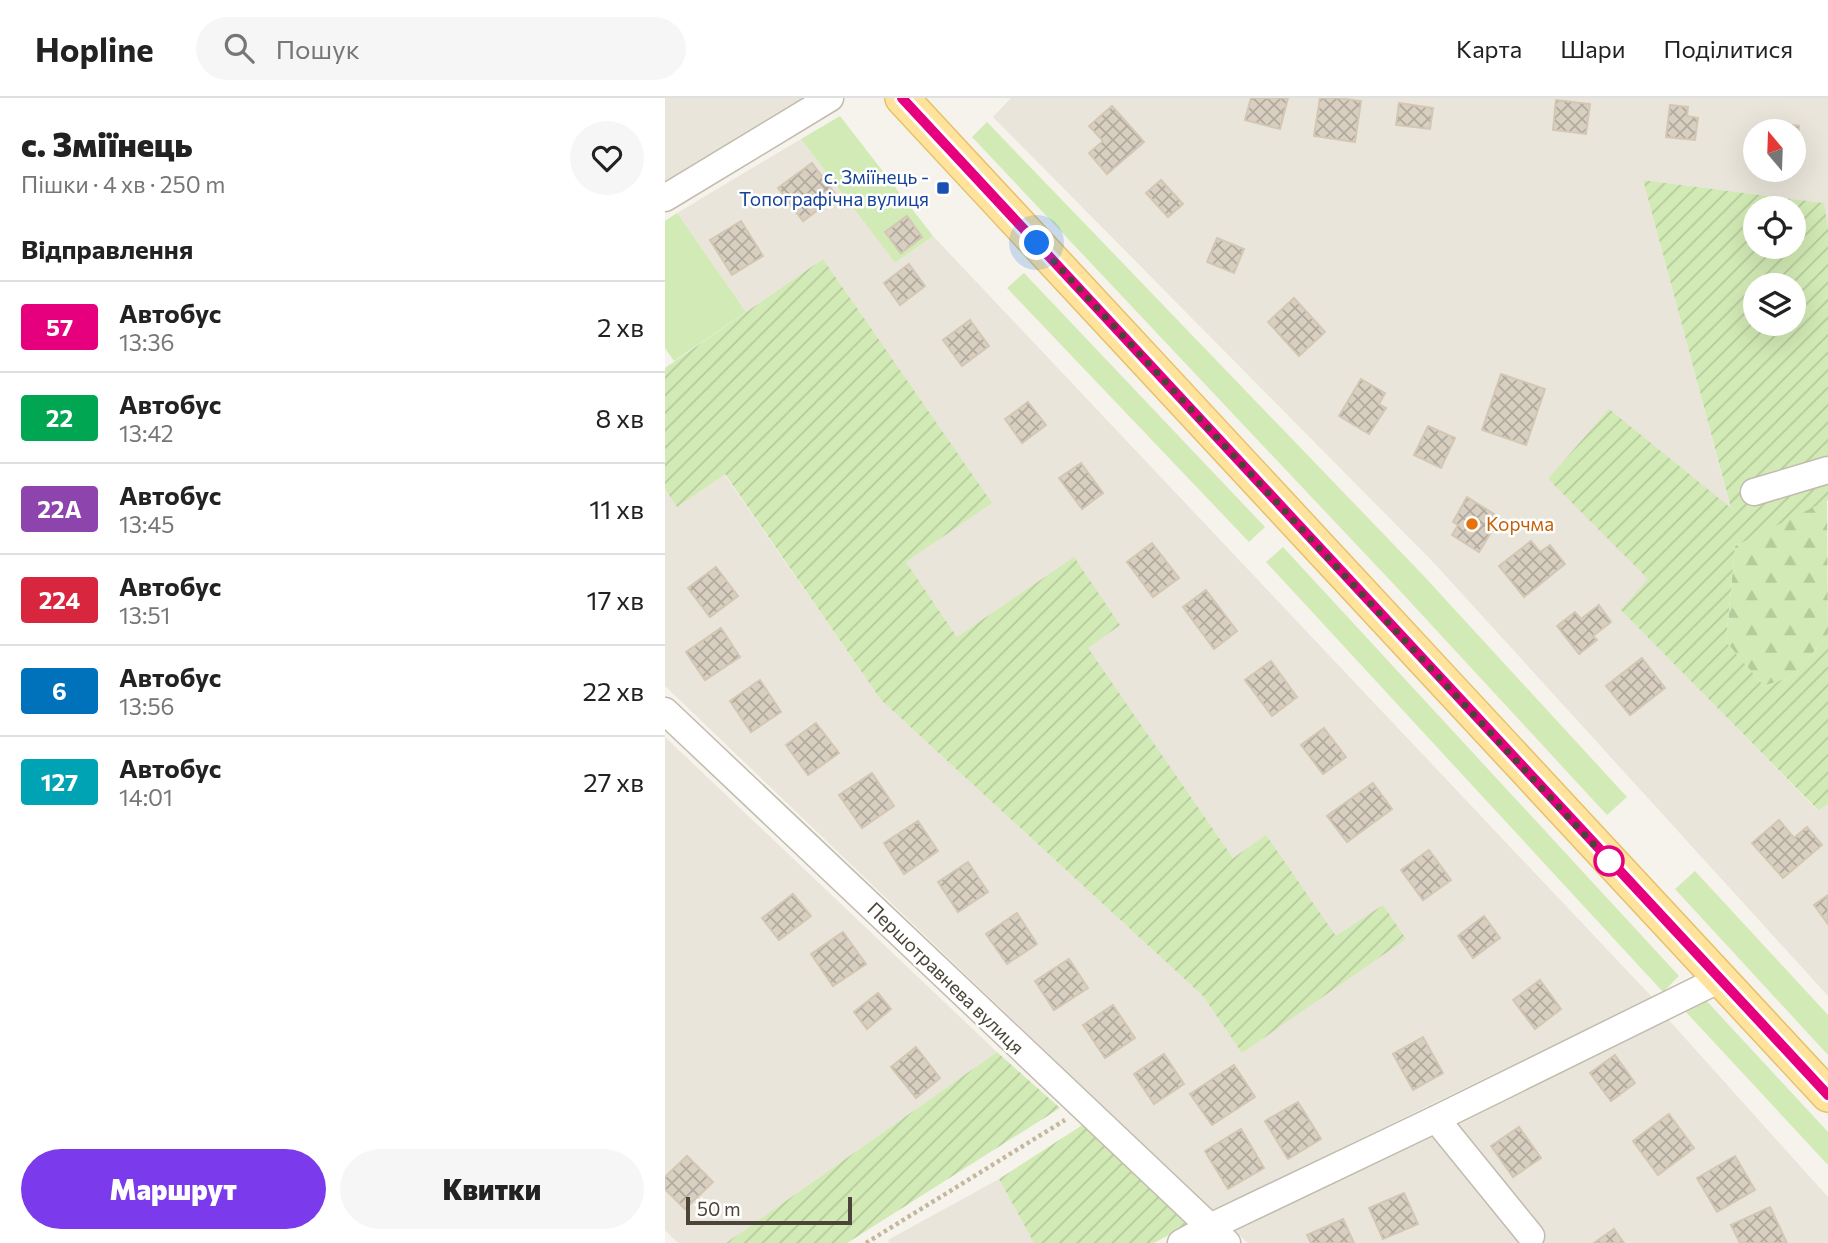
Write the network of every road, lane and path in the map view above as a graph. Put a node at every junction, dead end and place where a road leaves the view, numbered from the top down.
1 (830, 98) edge
2 (902, 98) edge
3 (665, 198) edge
4 (1828, 470) edge
5 (1754, 492) dead end
6 (665, 711) edge
7 (1720, 979) junction
8 (1828, 1095) edge
9 (1083, 1108) junction
10 (1436, 1119) junction
11 (1218, 1235) edge
12 (1531, 1236) dead end
13 (866, 1243) edge
14 (1181, 1243) edge

1 - 3 street
2 - 7 main road
4 - 5 street
6 - 9 street, Першотравнева вулиця
7 - 8 main road
7 - 10 street
9 - 11 street, Першотравнева вулиця
9 - 13 path
10 - 11 street
10 - 12 street
11 - 14 street

